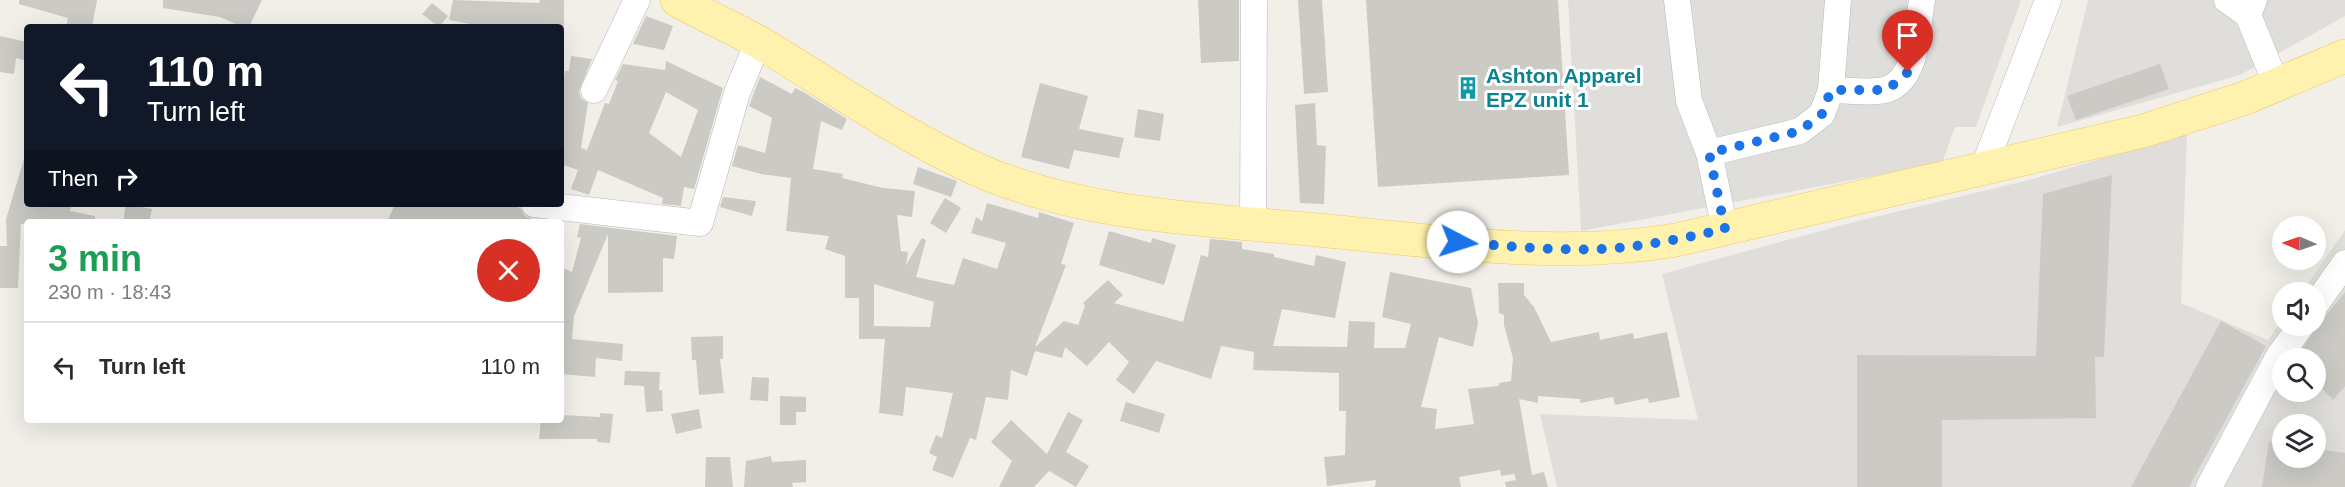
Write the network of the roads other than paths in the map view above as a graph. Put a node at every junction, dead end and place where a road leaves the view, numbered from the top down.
1 (637, 0) edge
2 (677, 0) edge
3 (1254, 0) edge
4 (1677, 0) edge
5 (1838, 0) edge
6 (1922, 0) edge
7 (2048, 0) edge
8 (2227, 0) edge
9 (2251, 8) edge
10 (759, 42) junction
11 (2345, 56) edge
12 (2277, 86) junction
13 (594, 90) dead end
14 (1831, 90) junction
15 (1709, 153) junction
16 (1984, 167) junction
17 (560, 207) edge
18 (1253, 224) junction
19 (1725, 229) junction
20 (2345, 263) edge
21 (2326, 290) edge
22 (2294, 336) edge
23 (2209, 487) edge

1 - 13 street
2 - 10 main road
3 - 18 street
4 - 15 street
5 - 14 street
6 - 14 street
7 - 16 street
8 - 9 street
9 - 12 street
10 - 17 street
10 - 18 main road
11 - 12 main road
12 - 16 main road
14 - 15 street
15 - 19 street
16 - 19 main road
18 - 19 main road
20 - 21 street
22 - 23 street

